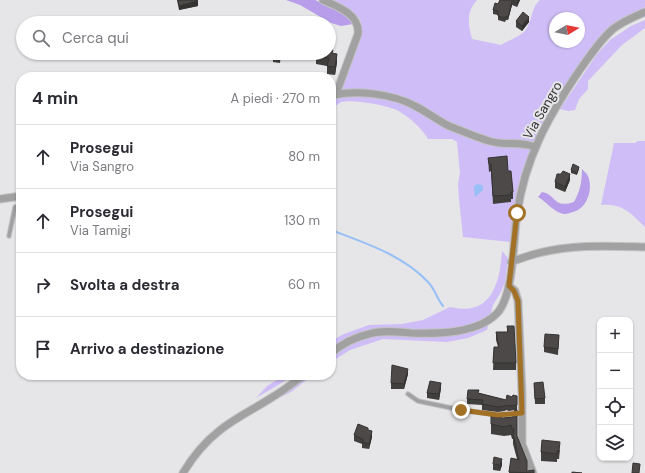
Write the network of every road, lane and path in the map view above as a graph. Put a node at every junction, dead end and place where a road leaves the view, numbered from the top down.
1 (323, 0) edge
2 (645, 12) edge
3 (336, 88) edge
4 (336, 95) edge
5 (534, 147) junction
6 (16, 197) edge
7 (0, 199) edge
8 (16, 207) edge
9 (9, 236) dead end
10 (645, 247) edge
11 (512, 262) junction
12 (509, 286) junction
13 (336, 350) edge
14 (297, 380) edge
15 (408, 394) dead end
16 (522, 413) junction
17 (183, 473) edge
18 (533, 473) edge

1 - 3 street
2 - 5 street, Via Sangro
4 - 5 street
5 - 11 street, Via Sangro
6 - 7 street
8 - 9 lane
10 - 11 street
11 - 12 street, Via Sangro
12 - 13 street, Via Sangro
12 - 16 street
14 - 17 street
15 - 16 lane
16 - 18 street

